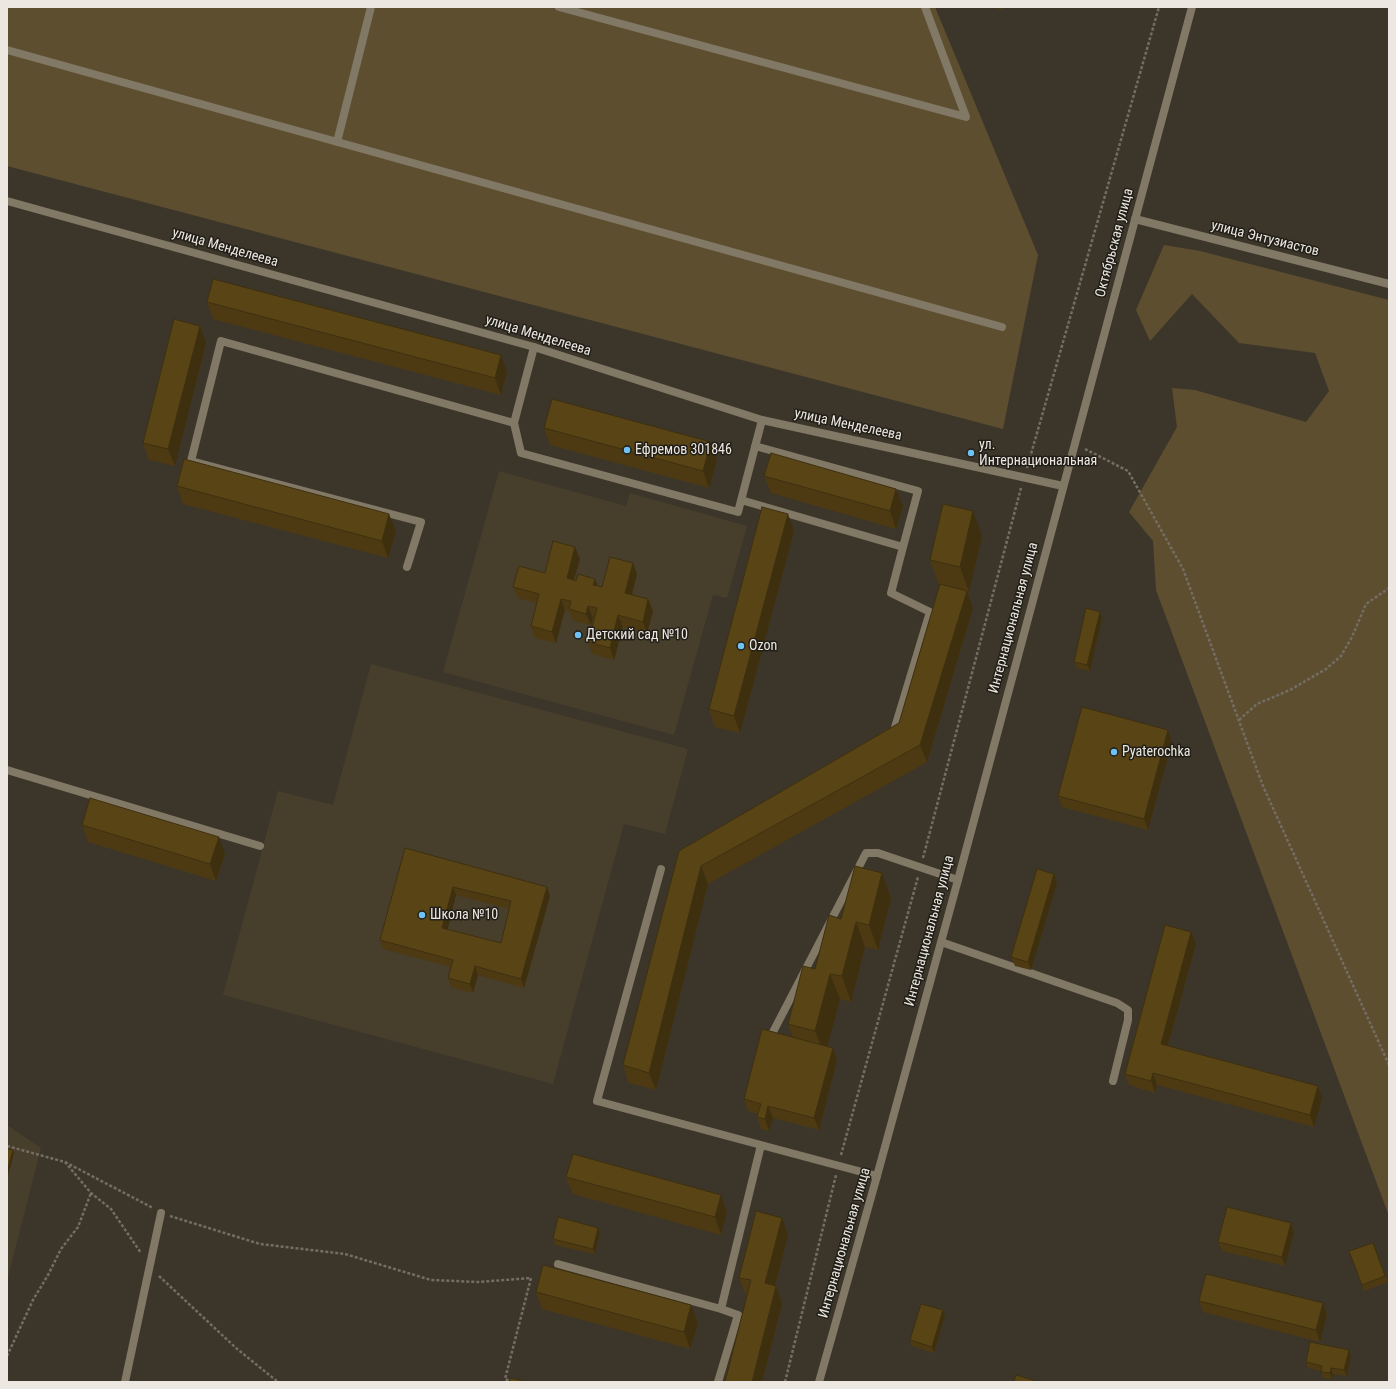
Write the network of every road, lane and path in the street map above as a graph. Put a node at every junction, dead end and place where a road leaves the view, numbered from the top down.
1 (371, 7) edge
2 (559, 7) edge
3 (925, 7) edge
4 (1159, 7) edge
5 (1192, 7) edge
6 (7, 50) edge
7 (337, 142) junction
8 (7, 201) edge
9 (1135, 219) junction
10 (1389, 284) edge
11 (1002, 327) dead end
12 (534, 348) junction
13 (762, 420) junction
14 (514, 423) junction
15 (1075, 444) junction
16 (755, 446) junction
17 (1024, 477) junction
18 (1063, 486) junction
19 (741, 500) junction
20 (903, 547) junction
21 (407, 567) dead end
22 (1389, 588) edge
23 (1239, 720) junction
24 (893, 734) edge
25 (7, 770) edge
26 (260, 846) dead end
27 (921, 868) junction
28 (660, 870) dead end
29 (958, 880) junction
30 (941, 942) junction
31 (773, 1032) edge
32 (1389, 1065) edge
33 (1113, 1081) dead end
34 (761, 1145) junction
35 (7, 1146) edge
36 (26, 1152) dead end
37 (65, 1162) dead end
38 (838, 1166) junction
39 (877, 1176) junction
40 (91, 1193) dead end
41 (162, 1213) junction
42 (558, 1264) dead end
43 (721, 1309) junction
44 (7, 1356) edge
45 (125, 1382) edge
46 (512, 1382) edge
47 (718, 1382) edge
48 (785, 1382) edge
49 (819, 1382) edge

1 - 7 street
2 - 3 street
4 - 17 path
5 - 9 street, Октябрьская улица
6 - 7 street
7 - 11 street
8 - 12 street, улица Менделеева
9 - 10 street, улица Энтузиастов
9 - 15 street, Октябрьская улица
12 - 13 street, улица Менделеева
12 - 14 street
13 - 16 street
13 - 17 street, улица Менделеева
14 - 19 street
14 - 21 street
15 - 18 street, Октябрьская улица
15 - 23 path
16 - 19 street
16 - 20 street
17 - 18 street, улица Менделеева
17 - 27 path
18 - 29 street, Интернациональная улица
19 - 20 street
20 - 24 street
22 - 23 path
23 - 32 path
25 - 26 street
27 - 29 street
27 - 31 street
27 - 38 path
28 - 34 street
29 - 30 street, Интернациональная улица
30 - 33 street
30 - 39 street, Интернациональная улица
34 - 38 street
34 - 43 street
35 - 36 path
37 - 41 path
38 - 39 street
38 - 48 path
39 - 49 street, Интернациональная улица
40 - 44 path
41 - 45 street
41 - 46 path
42 - 43 street
43 - 47 street

